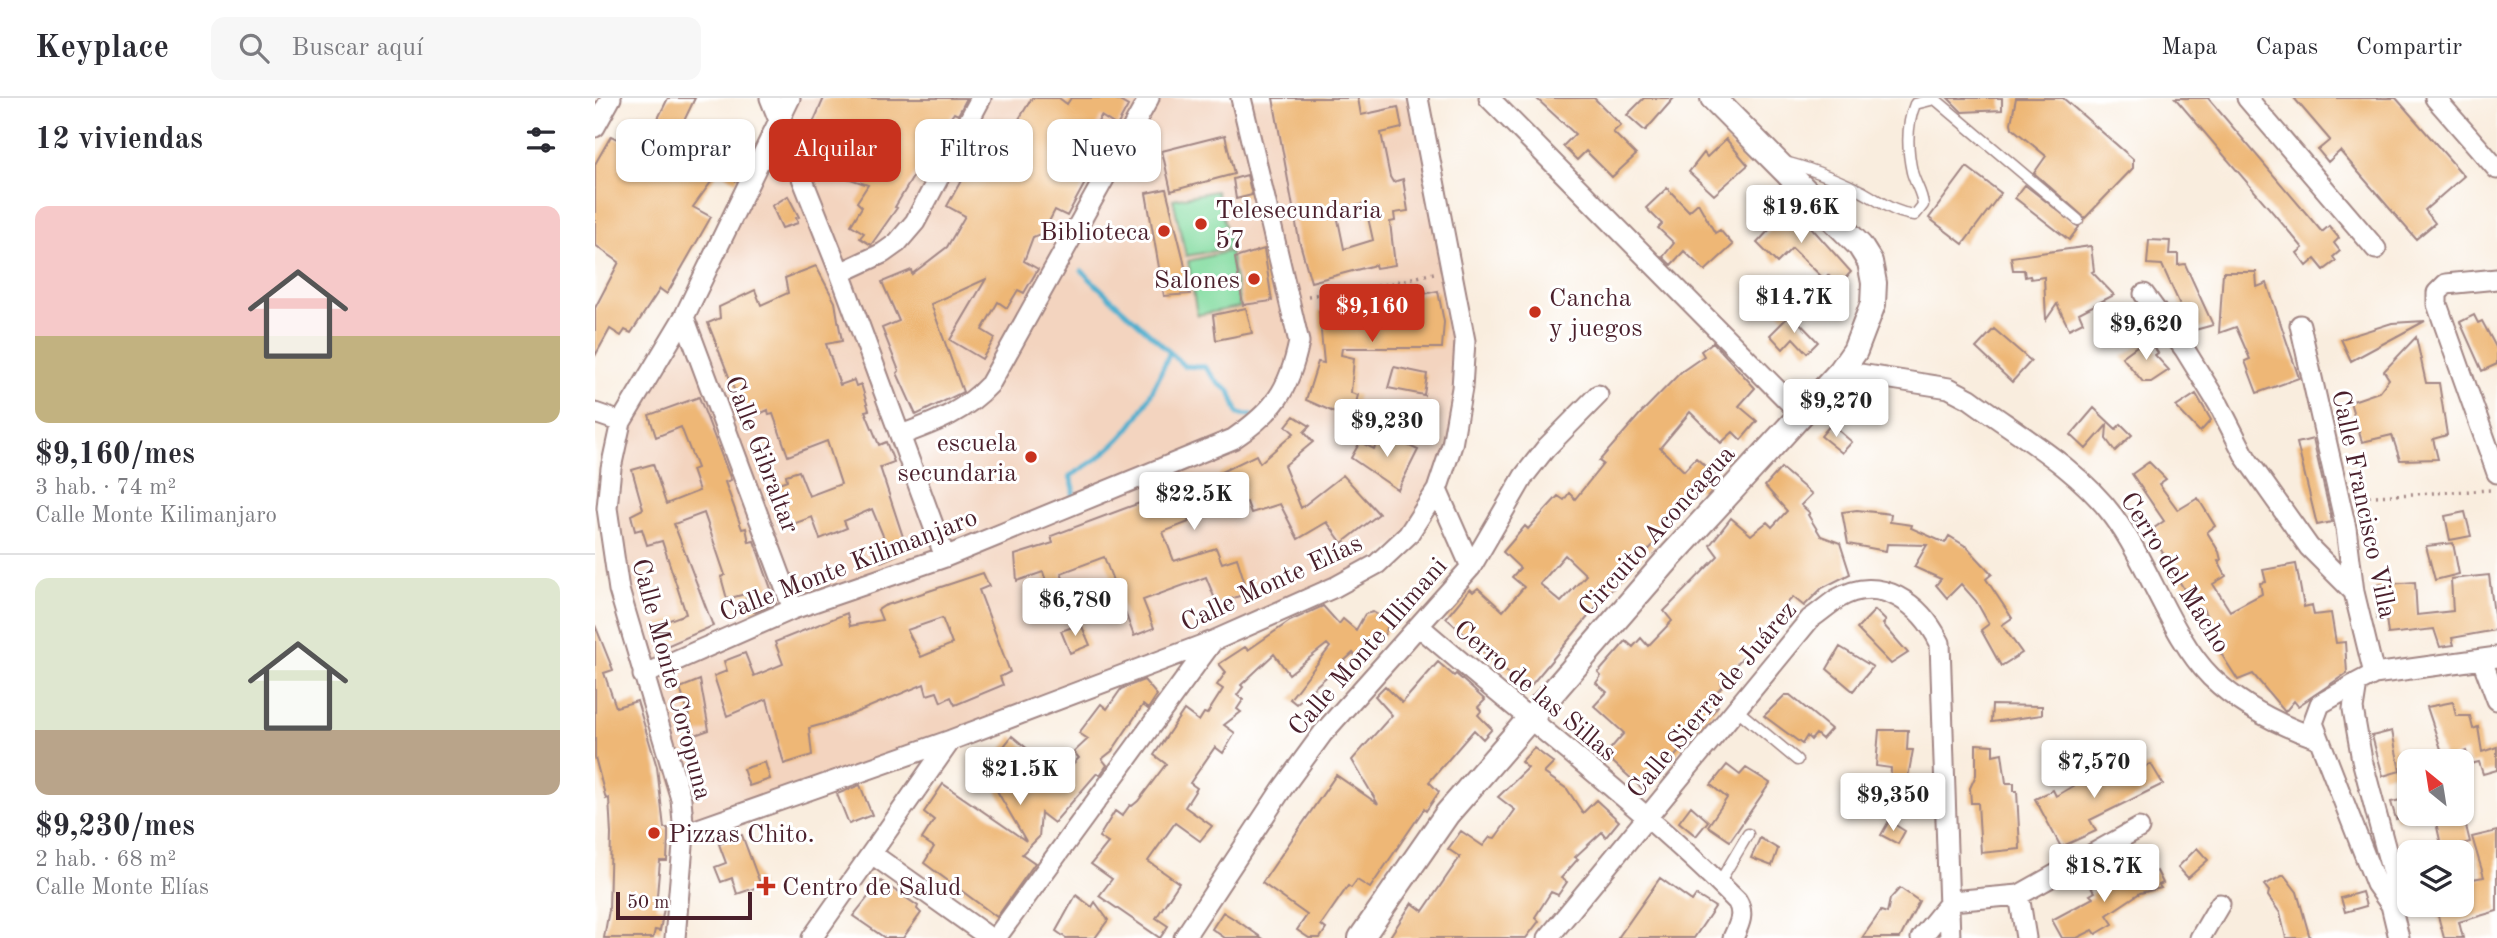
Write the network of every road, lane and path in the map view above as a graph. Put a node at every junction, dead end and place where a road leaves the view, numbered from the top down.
1 (611, 98) edge
2 (770, 98) edge
3 (790, 98) edge
4 (981, 98) edge
5 (1149, 98) edge
6 (1241, 98) edge
7 (1418, 98) edge
8 (1489, 98) edge
9 (1713, 98) edge
10 (2247, 98) edge
11 (2435, 98) edge
12 (780, 117) junction
13 (595, 127) edge
14 (1774, 159) junction
15 (2497, 169) edge
16 (2078, 220) dead end
17 (2376, 249) dead end
18 (1453, 268) junction
19 (840, 273) junction
20 (2497, 279) edge
21 (2144, 294) dead end
22 (1288, 299) junction
23 (684, 317) junction
24 (2299, 325) dead end
25 (1841, 371) junction
26 (1598, 395) dead end
27 (595, 413) edge
28 (1800, 413) junction
29 (621, 422) junction
30 (901, 435) junction
31 (2497, 473) edge
32 (2497, 489) edge
33 (1437, 490) junction
34 (2339, 497) junction
35 (945, 556) junction
36 (1471, 567) junction
37 (2354, 592) junction
38 (793, 609) junction
39 (1420, 626) junction
40 (1213, 641) junction
41 (2490, 658) edge
42 (643, 675) junction
43 (2366, 679) junction
44 (2497, 700) edge
45 (1736, 709) junction
46 (1529, 721) junction
47 (2317, 738) junction
48 (951, 740) junction
49 (1797, 760) dead end
50 (1646, 816) junction
51 (2139, 828) dead end
52 (684, 834) junction
53 (1748, 834) dead end
54 (872, 854) junction
55 (1719, 883) junction
56 (2019, 895) junction
57 (1951, 901) junction
58 (2220, 904) dead end
59 (2391, 905) junction
60 (675, 938) edge
61 (812, 938) edge
62 (990, 938) edge
63 (996, 938) edge
64 (1184, 938) edge
65 (1361, 938) edge
66 (1548, 938) edge
67 (1733, 938) edge
68 (1921, 938) edge
69 (1950, 938) edge
70 (2025, 938) edge
71 (2200, 938) edge
72 (2399, 938) edge

1 - 13 street
2 - 12 street
3 - 12 street, Calle Monte Coropuna
4 - 19 street
5 - 30 street
6 - 22 street, Calle Monte Kilimanjaro
7 - 18 street, Calle Monte Elías
8 - 28 street
9 - 14 street, Circuito Aconcagua
10 - 17 street
11 - 15 street
12 - 19 street
12 - 23 street, Calle Monte Coropuna
14 - 16 lane
14 - 25 street, Circuito Aconcagua
18 - 22 path
18 - 33 street, Calle Monte Elías
19 - 30 street
20 - 31 street
21 - 37 street
22 - 35 street, Calle Monte Kilimanjaro
23 - 29 street, Calle Monte Coropuna
23 - 38 street, Calle Gibraltar
24 - 34 street, Calle Francisco Villa
25 - 28 street, Circuito Aconcagua
25 - 47 street, Cerro del Macho
26 - 36 street, Calle Monte Illimani
27 - 29 street
28 - 46 street, Circuito Aconcagua
29 - 42 street, Calle Monte Coropuna
30 - 35 street
32 - 34 path
33 - 36 street
33 - 40 street, Calle Monte Elías
34 - 37 street, Calle Francisco Villa
35 - 38 street, Calle Monte Kilimanjaro
36 - 39 street, Calle Monte Illimani
37 - 43 street, Calle Francisco Villa
38 - 42 street, Calle Monte Kilimanjaro
39 - 46 street, Cerro de las Sillas
39 - 64 street, Calle Monte Illimani
40 - 48 street, Calle Monte Elías
40 - 63 street
41 - 43 street
41 - 44 street
42 - 52 street, Calle Monte Coropuna
43 - 47 street, Calle Francisco Villa
43 - 59 street, Calle Francisco Villa
45 - 49 lane
45 - 50 street, Calle Sierra de Juárez
45 - 57 street, Calle Sierra de Juárez
46 - 50 street, Cerro de las Sillas
46 - 65 street, Circuito Aconcagua
47 - 59 street, Calle Francisco Villa
48 - 52 street, Calle Monte Elías
48 - 54 street
50 - 55 street, Cerro de las Sillas
50 - 66 street, Calle Sierra de Juárez
51 - 56 street
52 - 60 street, Calle Monte Coropuna
53 - 55 lane
54 - 61 street
54 - 62 street
55 - 67 street, Cerro de las Sillas
56 - 57 street
56 - 70 street
57 - 68 street
57 - 69 street, Calle Sierra de Juárez
58 - 71 street
59 - 72 street, Calle Francisco Villa

